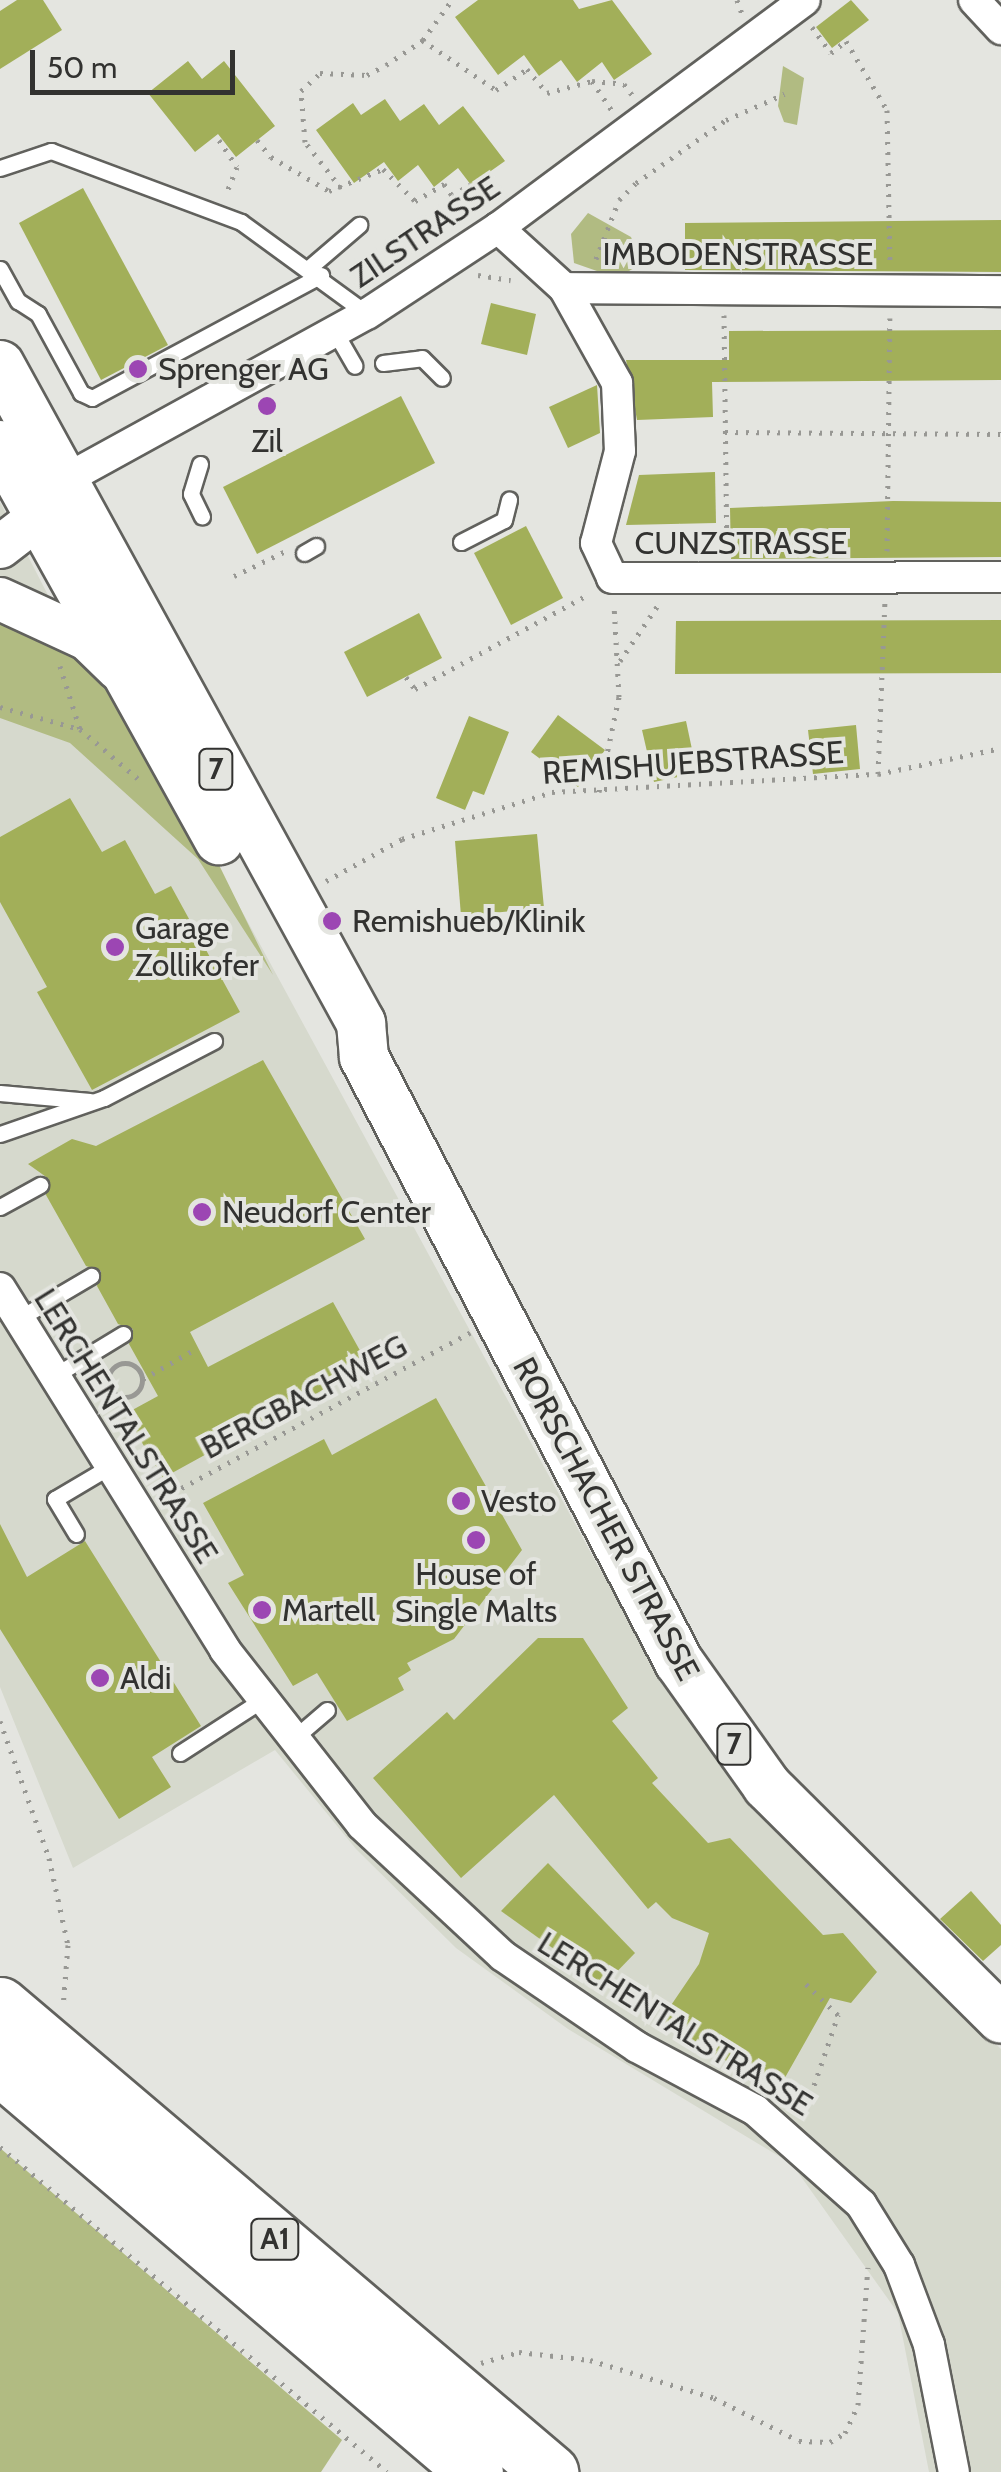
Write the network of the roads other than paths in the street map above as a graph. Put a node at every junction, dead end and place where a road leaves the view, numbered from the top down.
1 (974, 0) edge
2 (808, 13) edge
3 (1001, 30) edge
4 (0, 168) edge
5 (359, 225) dead end
6 (498, 228) junction
7 (0, 269) edge
8 (316, 271) junction
9 (572, 288) junction
10 (1001, 291) edge
11 (367, 314) junction
12 (336, 332) junction
13 (383, 363) dead end
14 (0, 365) edge
15 (355, 366) dead end
16 (442, 378) dead end
17 (200, 464) dead end
18 (23, 481) edge
19 (508, 500) dead end
20 (202, 517) dead end
21 (461, 542) dead end
22 (0, 547) edge
23 (1001, 577) edge
24 (0, 598) edge
25 (121, 672) junction
26 (214, 1041) dead end
27 (364, 1057) junction
28 (0, 1094) edge
29 (95, 1102) junction
30 (0, 1134) edge
31 (40, 1184) dead end
32 (0, 1207) edge
33 (91, 1276) dead end
34 (0, 1288) edge
35 (18, 1318) junction
36 (123, 1334) dead end
37 (54, 1376) junction
38 (109, 1467) junction
39 (76, 1534) dead end
40 (262, 1700) junction
41 (327, 1710) dead end
42 (292, 1740) junction
43 (180, 1754) dead end
44 (25, 2014) edge
45 (1001, 2018) edge
46 (0, 2066) edge
47 (475, 2472) edge
48 (550, 2472) edge
49 (954, 2472) edge

1 - 3 street
2 - 6 street, ZILSTRASSE
4 - 8 lane
5 - 8 lane
6 - 9 street, IMBODENSTRASSE
6 - 11 street, ZILSTRASSE
7 - 8 lane
8 - 11 lane
9 - 10 street, IMBODENSTRASSE
9 - 23 street, CUNZSTRASSE
11 - 12 street, ZILSTRASSE
12 - 15 lane
12 - 18 street, ZILSTRASSE
13 - 16 lane
14 - 18 main road, RORSCHACHER STRASSE / 7
17 - 20 lane
18 - 22 main road
18 - 25 main road, RORSCHACHER STRASSE / 7
18 - 27 main road, RORSCHACHER STRASSE / 7
19 - 21 lane
24 - 25 main road
25 - 27 main road, RORSCHACHER STRASSE / 7
26 - 29 lane
27 - 45 main road, RORSCHACHER STRASSE / 7
28 - 29 lane
29 - 30 lane
31 - 32 lane
33 - 35 lane
34 - 35 street, LERCHENTALSTRASSE
35 - 37 street, LERCHENTALSTRASSE
36 - 37 lane
37 - 38 street, LERCHENTALSTRASSE
38 - 39 lane
38 - 40 street, LERCHENTALSTRASSE
40 - 42 street, LERCHENTALSTRASSE
40 - 43 lane
41 - 42 lane
42 - 49 street, LERCHENTALSTRASSE
44 - 48 highway, A1, bridge
46 - 47 highway, A1, bridge

